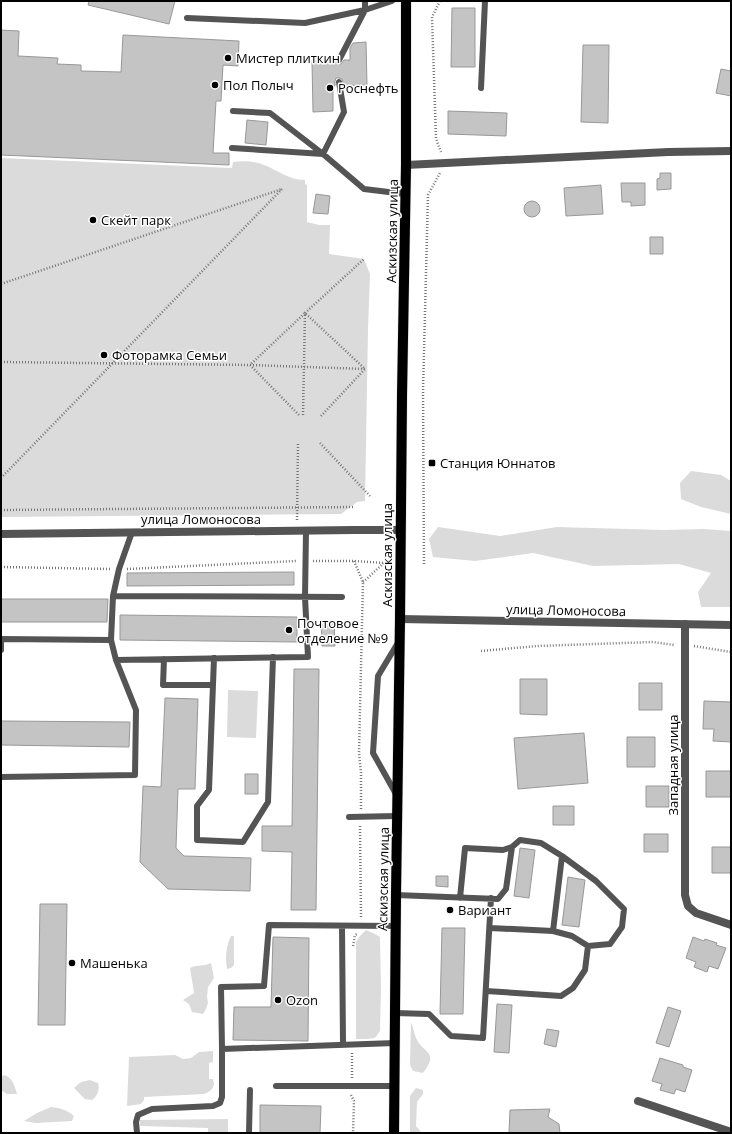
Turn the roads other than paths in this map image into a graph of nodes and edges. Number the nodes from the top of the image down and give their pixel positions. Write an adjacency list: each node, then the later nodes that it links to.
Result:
1 (365, 1): 5 (lane)
2 (392, 1): 5 (lane)
3 (406, 1): 14 (main road, Аскизская улица)
4 (485, 1): 9 (lane)
5 (365, 10): 6 (lane); 7 (lane)
6 (187, 18)
7 (339, 60)
8 (339, 82): 13 (lane)
9 (481, 88)
10 (234, 112): 13 (lane)
11 (232, 148): 13 (lane)
12 (731, 151): 14 (street)
13 (322, 154): 15 (lane)
14 (406, 165): 15 (main road, Аскизская улица)
15 (405, 194): 16 (main road, Аскизская улица)
16 (400, 530): 17 (street, улица Ломоносова); 23 (main road, Аскизская улица)
17 (306, 531): 18 (street, улица Ломоносова); 21 (lane)
18 (132, 532): 19 (street, улица Ломоносова); 20 (lane)
19 (1, 534)
20 (113, 596): 21 (lane); 26 (lane)
21 (304, 597): 22 (lane); 29 (lane)
22 (342, 597)
23 (400, 619): 24 (street, улица Ломоносова); 27 (main road, Аскизская улица)
24 (685, 624): 25 (street, улица Ломоносова); 43 (street, Западная улица)
25 (731, 625)
26 (111, 640): 28 (lane); 32 (lane)
27 (400, 640): 35 (main road, Аскизская улица); 35 (lane)
28 (1, 650)
29 (273, 657): 30 (lane); 33 (lane)
30 (214, 658): 31 (lane); 33 (lane)
31 (164, 659): 32 (lane); 33 (lane)
32 (116, 660): 34 (lane)
33 (213, 685)
34 (1, 777)
35 (397, 796): 36 (main road, Аскизская улица)
36 (397, 816): 37 (lane); 40 (main road, Аскизская улица)
37 (349, 817)
38 (512, 847): 39 (lane); 41 (lane); 42 (lane)
39 (562, 856): 47 (lane); 48 (lane)
40 (396, 896): 41 (lane); 45 (main road, Аскизская улица)
41 (460, 898): 42 (lane)
42 (491, 898): 46 (lane)
43 (731, 925)
44 (342, 926): 45 (lane); 52 (lane); 53 (lane)
45 (396, 926): 50 (main road, Аскизская улица)
46 (490, 928): 47 (lane); 49 (lane)
47 (553, 931): 48 (lane)
48 (588, 946): 49 (lane)
49 (486, 991): 50 (lane)
50 (395, 1013): 51 (main road, Аскизская улица)
51 (395, 1042): 52 (lane); 55 (main road, Аскизская улица)
52 (343, 1044): 53 (lane)
53 (222, 1049): 59 (lane)
54 (276, 1086): 55 (lane)
55 (395, 1086): 61 (main road, Аскизская улица)
56 (250, 1090): 60 (lane)
57 (638, 1102): 58 (street)
58 (731, 1132)
59 (137, 1133)
60 (249, 1133)
61 (394, 1133)

